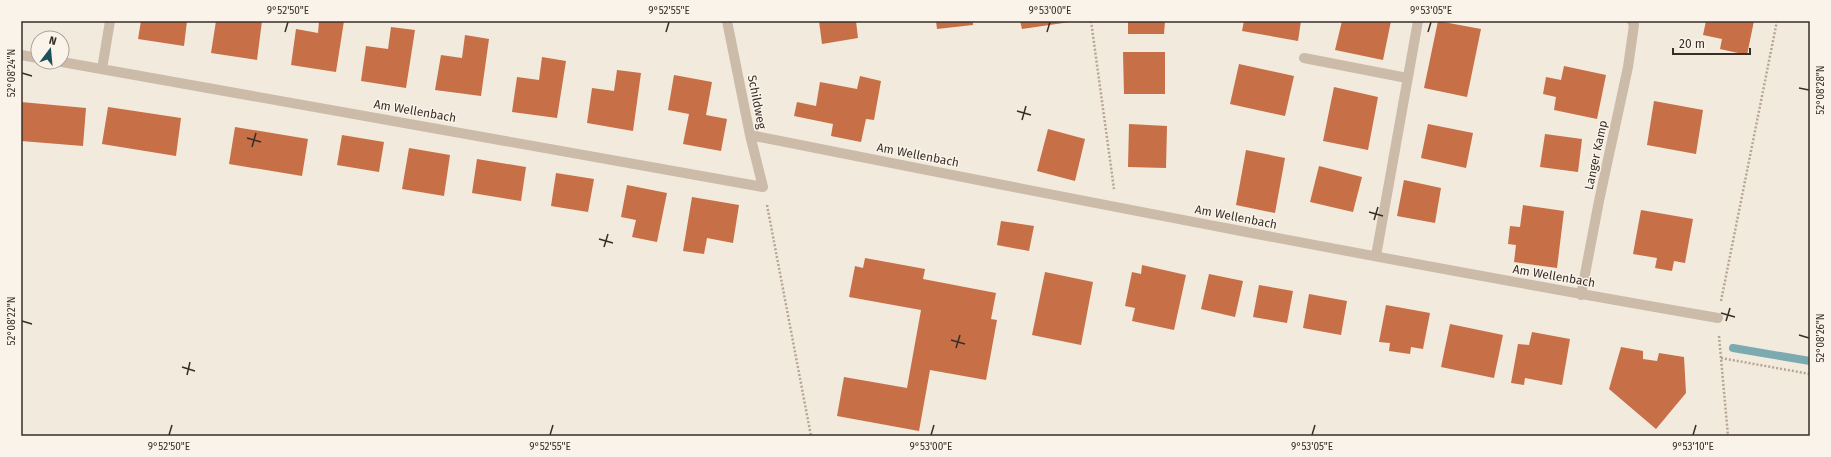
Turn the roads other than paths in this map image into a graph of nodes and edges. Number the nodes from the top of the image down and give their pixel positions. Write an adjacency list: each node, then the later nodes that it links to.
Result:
1 (110, 21): 7 (street)
2 (727, 21): 9 (street, Schildweg)
3 (1418, 21): 8 (street)
4 (1632, 21): 12 (street, Langer Kamp)
5 (1304, 58): 8 (street)
6 (70, 63): 7 (street, Am Wellenbach)
7 (102, 69): 10 (street, Am Wellenbach)
8 (1407, 78): 11 (street)
9 (750, 135): 10 (street, Schildweg); 11 (street, Am Wellenbach)
10 (763, 187)
11 (1376, 256): 12 (street, Am Wellenbach)
12 (1581, 295): 13 (street, Am Wellenbach)
13 (1718, 318)

